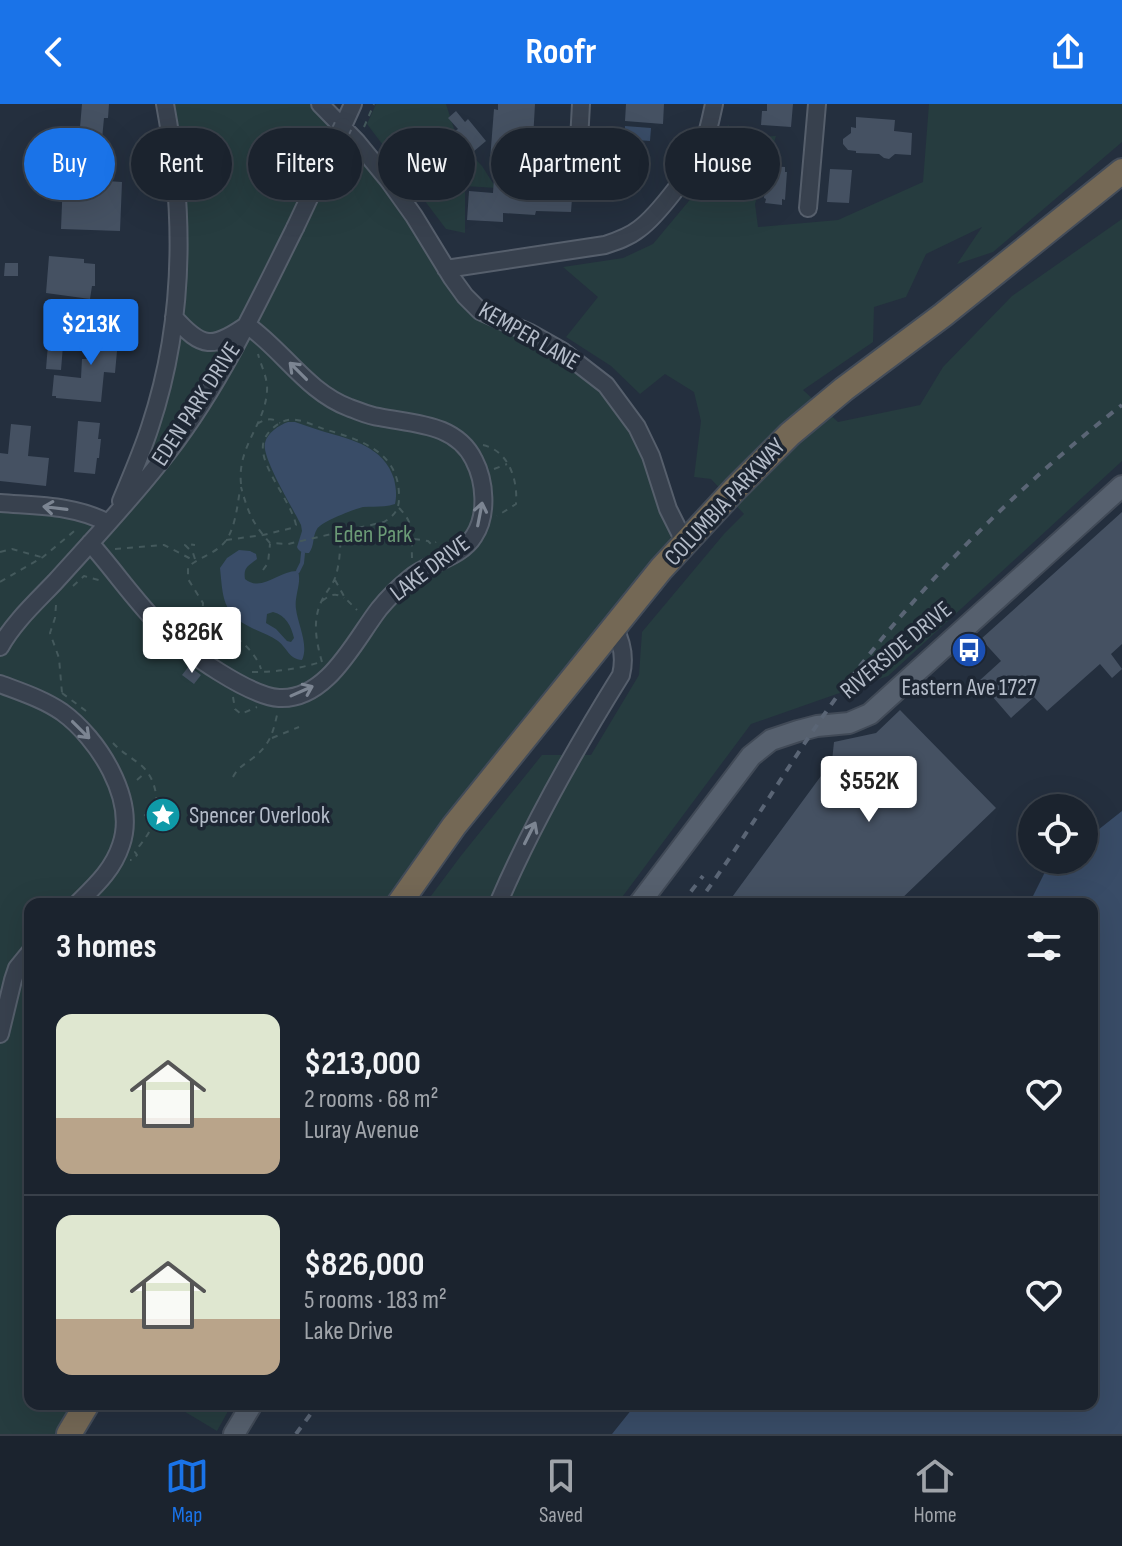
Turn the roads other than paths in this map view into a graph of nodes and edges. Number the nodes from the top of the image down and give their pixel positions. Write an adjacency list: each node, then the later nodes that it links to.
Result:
1 (165, 104): 11 (street)
2 (320, 104): 10 (street, KEMPER LANE)
3 (353, 104): 12 (street, EDEN PARK DRIVE, bridge)
4 (581, 104): 7 (street)
5 (714, 104): 10 (street)
6 (817, 104): 9 (street)
7 (580, 128)
8 (1122, 171): 17 (highway, COLUMBIA PARKWAY)
9 (808, 208)
10 (446, 269): 17 (street, KEMPER LANE)
11 (174, 317): 12 (street); 15 (street)
12 (247, 325): 15 (street, EDEN PARK DRIVE); 16 (street, LAKE DRIVE, one-way to 12)
13 (1122, 486): 24 (main road, RIVERSIDE DRIVE)
14 (0, 503): 15 (street, one-way to 14)
15 (112, 518): 16 (street, EDEN PARK DRIVE)
16 (90, 543): 19 (street, EDEN PARK DRIVE)
17 (685, 543): 18 (highway, COLUMBIA PARKWAY)
18 (614, 627): 22 (highway, COLUMBIA PARKWAY); 23 (street, one-way to 18)
19 (0, 647)
20 (8, 687): 21 (street, one-way to 21)
21 (83, 898)
22 (403, 898)
23 (501, 898)
24 (644, 898)
25 (24, 959): 26 (street)
26 (0, 1034)
27 (83, 1410): 29 (highway)
28 (248, 1410): 30 (main road)
29 (69, 1434)
30 (234, 1434)

